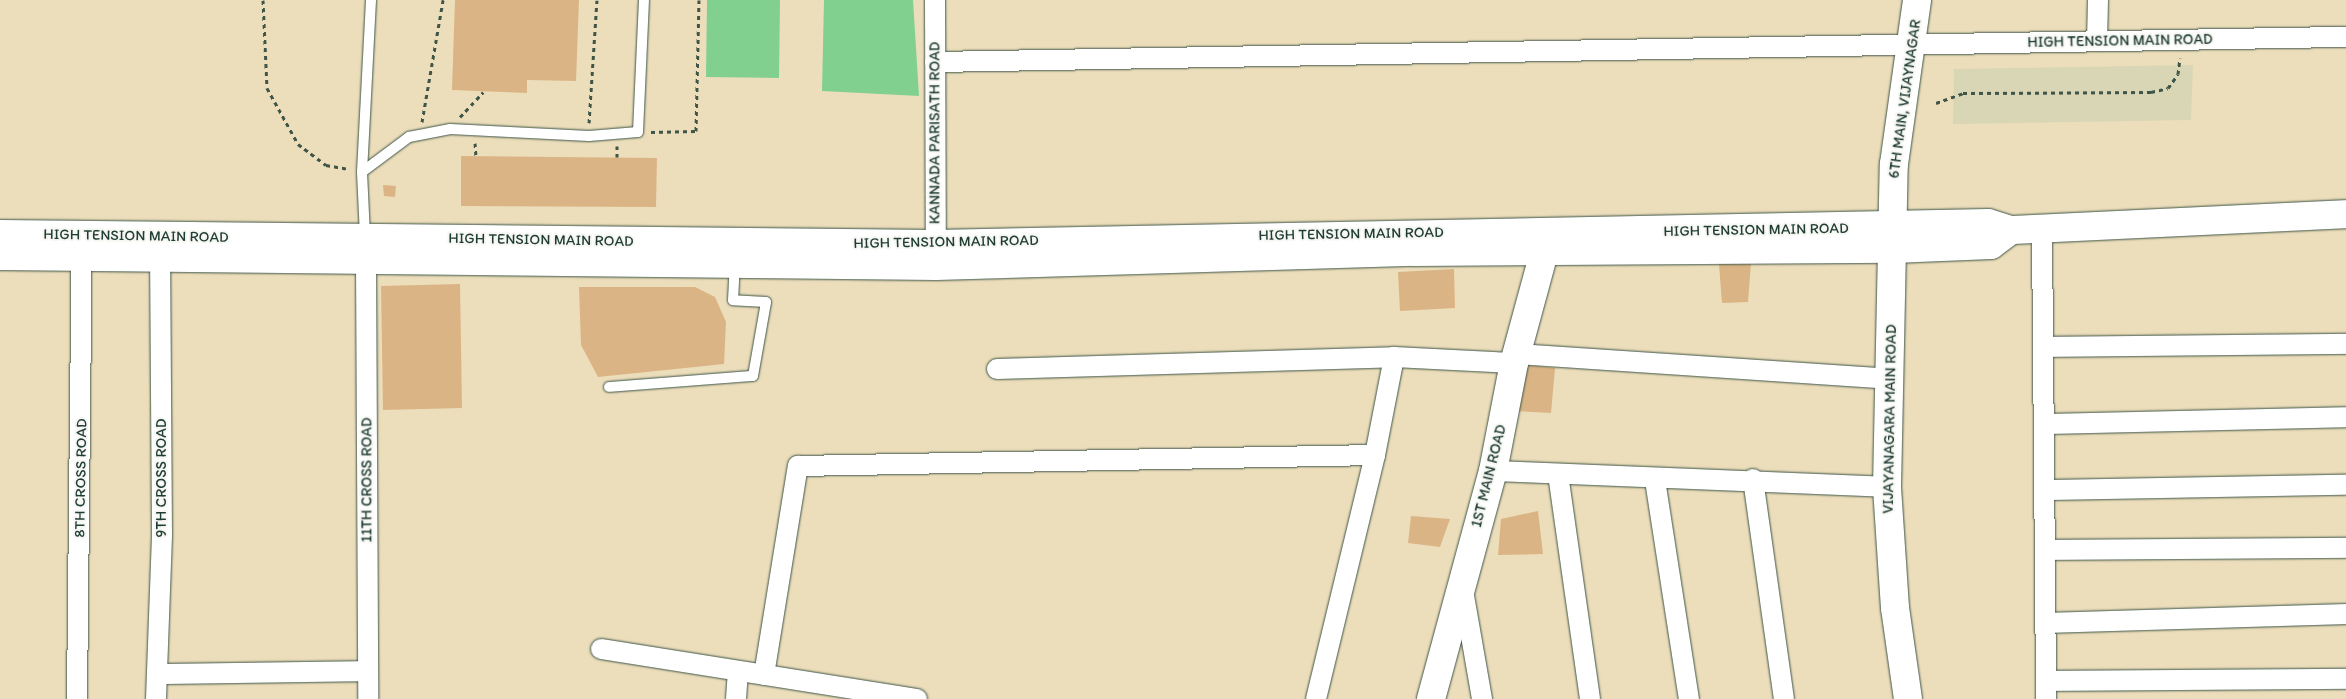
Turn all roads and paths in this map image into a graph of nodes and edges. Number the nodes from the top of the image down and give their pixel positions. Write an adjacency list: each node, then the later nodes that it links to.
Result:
1 (263, 0): 21 (path)
2 (371, 0): 21 (lane)
3 (443, 0): 19 (path)
4 (597, 0): 20 (path)
5 (644, 0): 18 (lane)
6 (699, 0): 18 (path)
7 (934, 0): 14 (street, KANNADA PARISATH ROAD)
8 (1917, 0): 13 (main road, 6TH MAIN, VIJAYNAGAR)
9 (2098, 0): 12 (street)
10 (2346, 38): 11 (street, HIGH TENSION MAIN ROAD)
11 (2182, 40): 12 (street, HIGH TENSION MAIN ROAD); 16 (path)
12 (2097, 41): 13 (street, HIGH TENSION MAIN ROAD)
13 (1913, 46): 14 (street, HIGH TENSION MAIN ROAD); 25 (main road, 6TH MAIN, VIJAYNAGAR)
14 (935, 62): 28 (street, KANNADA PARISATH ROAD)
15 (483, 92): 17 (path)
16 (1936, 103)
17 (450, 129): 19 (lane); 20 (lane)
18 (638, 132): 20 (lane)
19 (420, 135): 21 (lane)
20 (589, 136)
21 (362, 172): 27 (lane)
22 (2346, 214): 23 (main road)
23 (2042, 230): 25 (main road); 34 (street)
24 (0, 234): 27 (main road, HIGH TENSION MAIN ROAD)
25 (1892, 239): 26 (main road); 38 (main road, VIJAYANAGARA MAIN ROAD)
26 (1547, 244): 28 (main road); 36 (main road, 1ST MAIN ROAD)
27 (365, 250): 28 (main road, HIGH TENSION MAIN ROAD); 31 (main road); 32 (main road); 57 (street, 11TH CROSS ROAD)
28 (936, 255): 32 (main road)
29 (0, 256): 30 (main road)
30 (82, 256): 31 (main road); 62 (street, 8TH CROSS ROAD)
31 (160, 257): 58 (street, 9TH CROSS ROAD)
32 (735, 266): 39 (lane)
33 (2346, 344): 34 (street)
34 (2046, 347): 41 (street)
35 (1394, 357): 36 (street); 37 (street); 42 (street)
36 (1515, 359): 38 (street); 43 (main road, 1ST MAIN ROAD)
37 (997, 369)
38 (1890, 379): 48 (main road, VIJAYANAGARA MAIN ROAD)
39 (609, 387)
40 (2346, 417): 41 (street)
41 (2046, 424): 49 (street)
42 (1375, 455): 59 (street); 67 (street)
43 (1493, 471): 44 (street); 52 (main road, 1ST MAIN ROAD)
44 (1558, 474): 46 (street); 70 (street)
45 (1753, 479): 46 (street); 48 (street); 72 (street)
46 (1655, 480): 71 (street)
47 (2346, 485): 49 (street)
48 (1887, 487): 73 (main road, VIJAYANAGARA MAIN ROAD)
49 (2046, 490): 51 (street)
50 (2346, 548): 51 (street)
51 (2046, 550): 54 (street)
52 (1461, 581): 68 (main road, 1ST MAIN ROAD); 69 (street)
53 (2346, 614): 54 (street)
54 (2046, 622): 61 (street)
55 (601, 649): 56 (street)
56 (738, 670): 59 (street); 65 (street)
57 (366, 671): 58 (street); 64 (street, 11TH CROSS ROAD)
58 (157, 674): 63 (street, 9TH CROSS ROAD)
59 (764, 675): 66 (street)
60 (2346, 679): 61 (street)
61 (2046, 690)
62 (78, 699)
63 (156, 699)
64 (368, 699)
65 (736, 699)
66 (918, 699)
67 (1316, 699)
68 (1432, 699)
69 (1482, 699)
70 (1590, 699)
71 (1689, 699)
72 (1784, 699)
73 (1908, 699)

